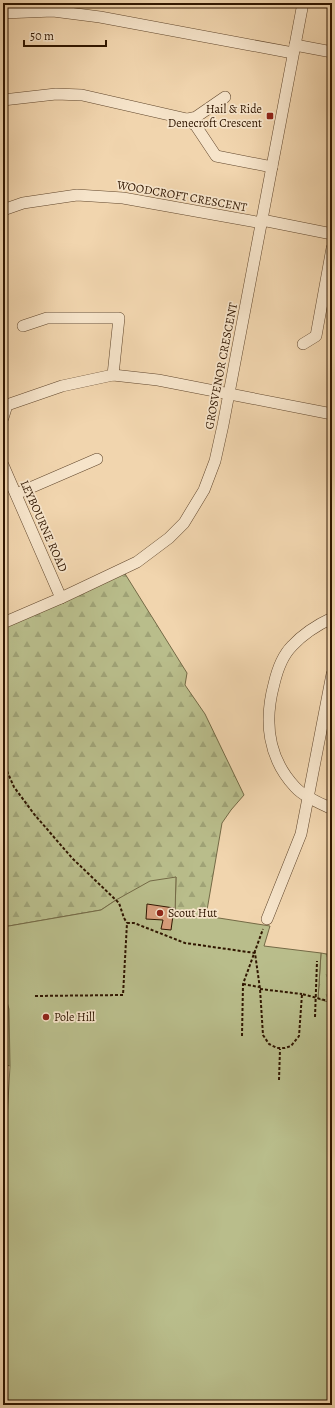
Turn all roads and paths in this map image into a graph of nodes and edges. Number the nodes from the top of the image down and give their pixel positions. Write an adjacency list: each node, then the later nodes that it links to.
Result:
1 (303, 3): 4 (street, GROSVENOR CRESCENT)
2 (80, 9): 3 (street); 4 (street)
3 (3, 13)
4 (294, 49): 5 (street); 9 (street, GROSVENOR CRESCENT)
5 (332, 52)
6 (225, 97): 8 (street)
7 (3, 100): 8 (street)
8 (187, 119): 9 (street)
9 (272, 167): 11 (street, GROSVENOR CRESCENT)
10 (3, 210): 11 (street, WOODCROFT CRESCENT)
11 (262, 222): 12 (street, WOODCROFT CRESCENT); 18 (street, GROSVENOR CRESCENT)
12 (332, 234)
13 (332, 248): 14 (street)
14 (330, 270): 16 (street)
15 (23, 326): 17 (street)
16 (303, 344)
17 (113, 375): 18 (street); 20 (street)
18 (230, 393): 19 (street); 24 (street, GROSVENOR CRESCENT)
19 (332, 414)
20 (3, 418)
21 (97, 459): 23 (street)
22 (3, 465): 23 (street, LEYBOURNE ROAD)
23 (16, 494): 24 (street, LEYBOURNE ROAD)
24 (61, 598): 26 (street, GROSVENOR CRESCENT)
25 (332, 618): 29 (street)
26 (3, 623)
27 (332, 674): 29 (street)
28 (3, 762): 32 (path)
29 (309, 797): 30 (street); 31 (street)
30 (332, 809)
31 (267, 919): 33 (path)
32 (127, 923): 33 (path); 38 (path)
33 (255, 953): 35 (path); 36 (path)
34 (317, 961): 39 (path)
35 (243, 984): 36 (path); 42 (path)
36 (260, 988): 37 (path); 43 (path)
37 (302, 994): 39 (path); 43 (path)
38 (35, 996)
39 (315, 997): 40 (path); 41 (path)
40 (332, 1002)
41 (316, 1017)
42 (242, 1036)
43 (280, 1049): 44 (path)
44 (279, 1080)

